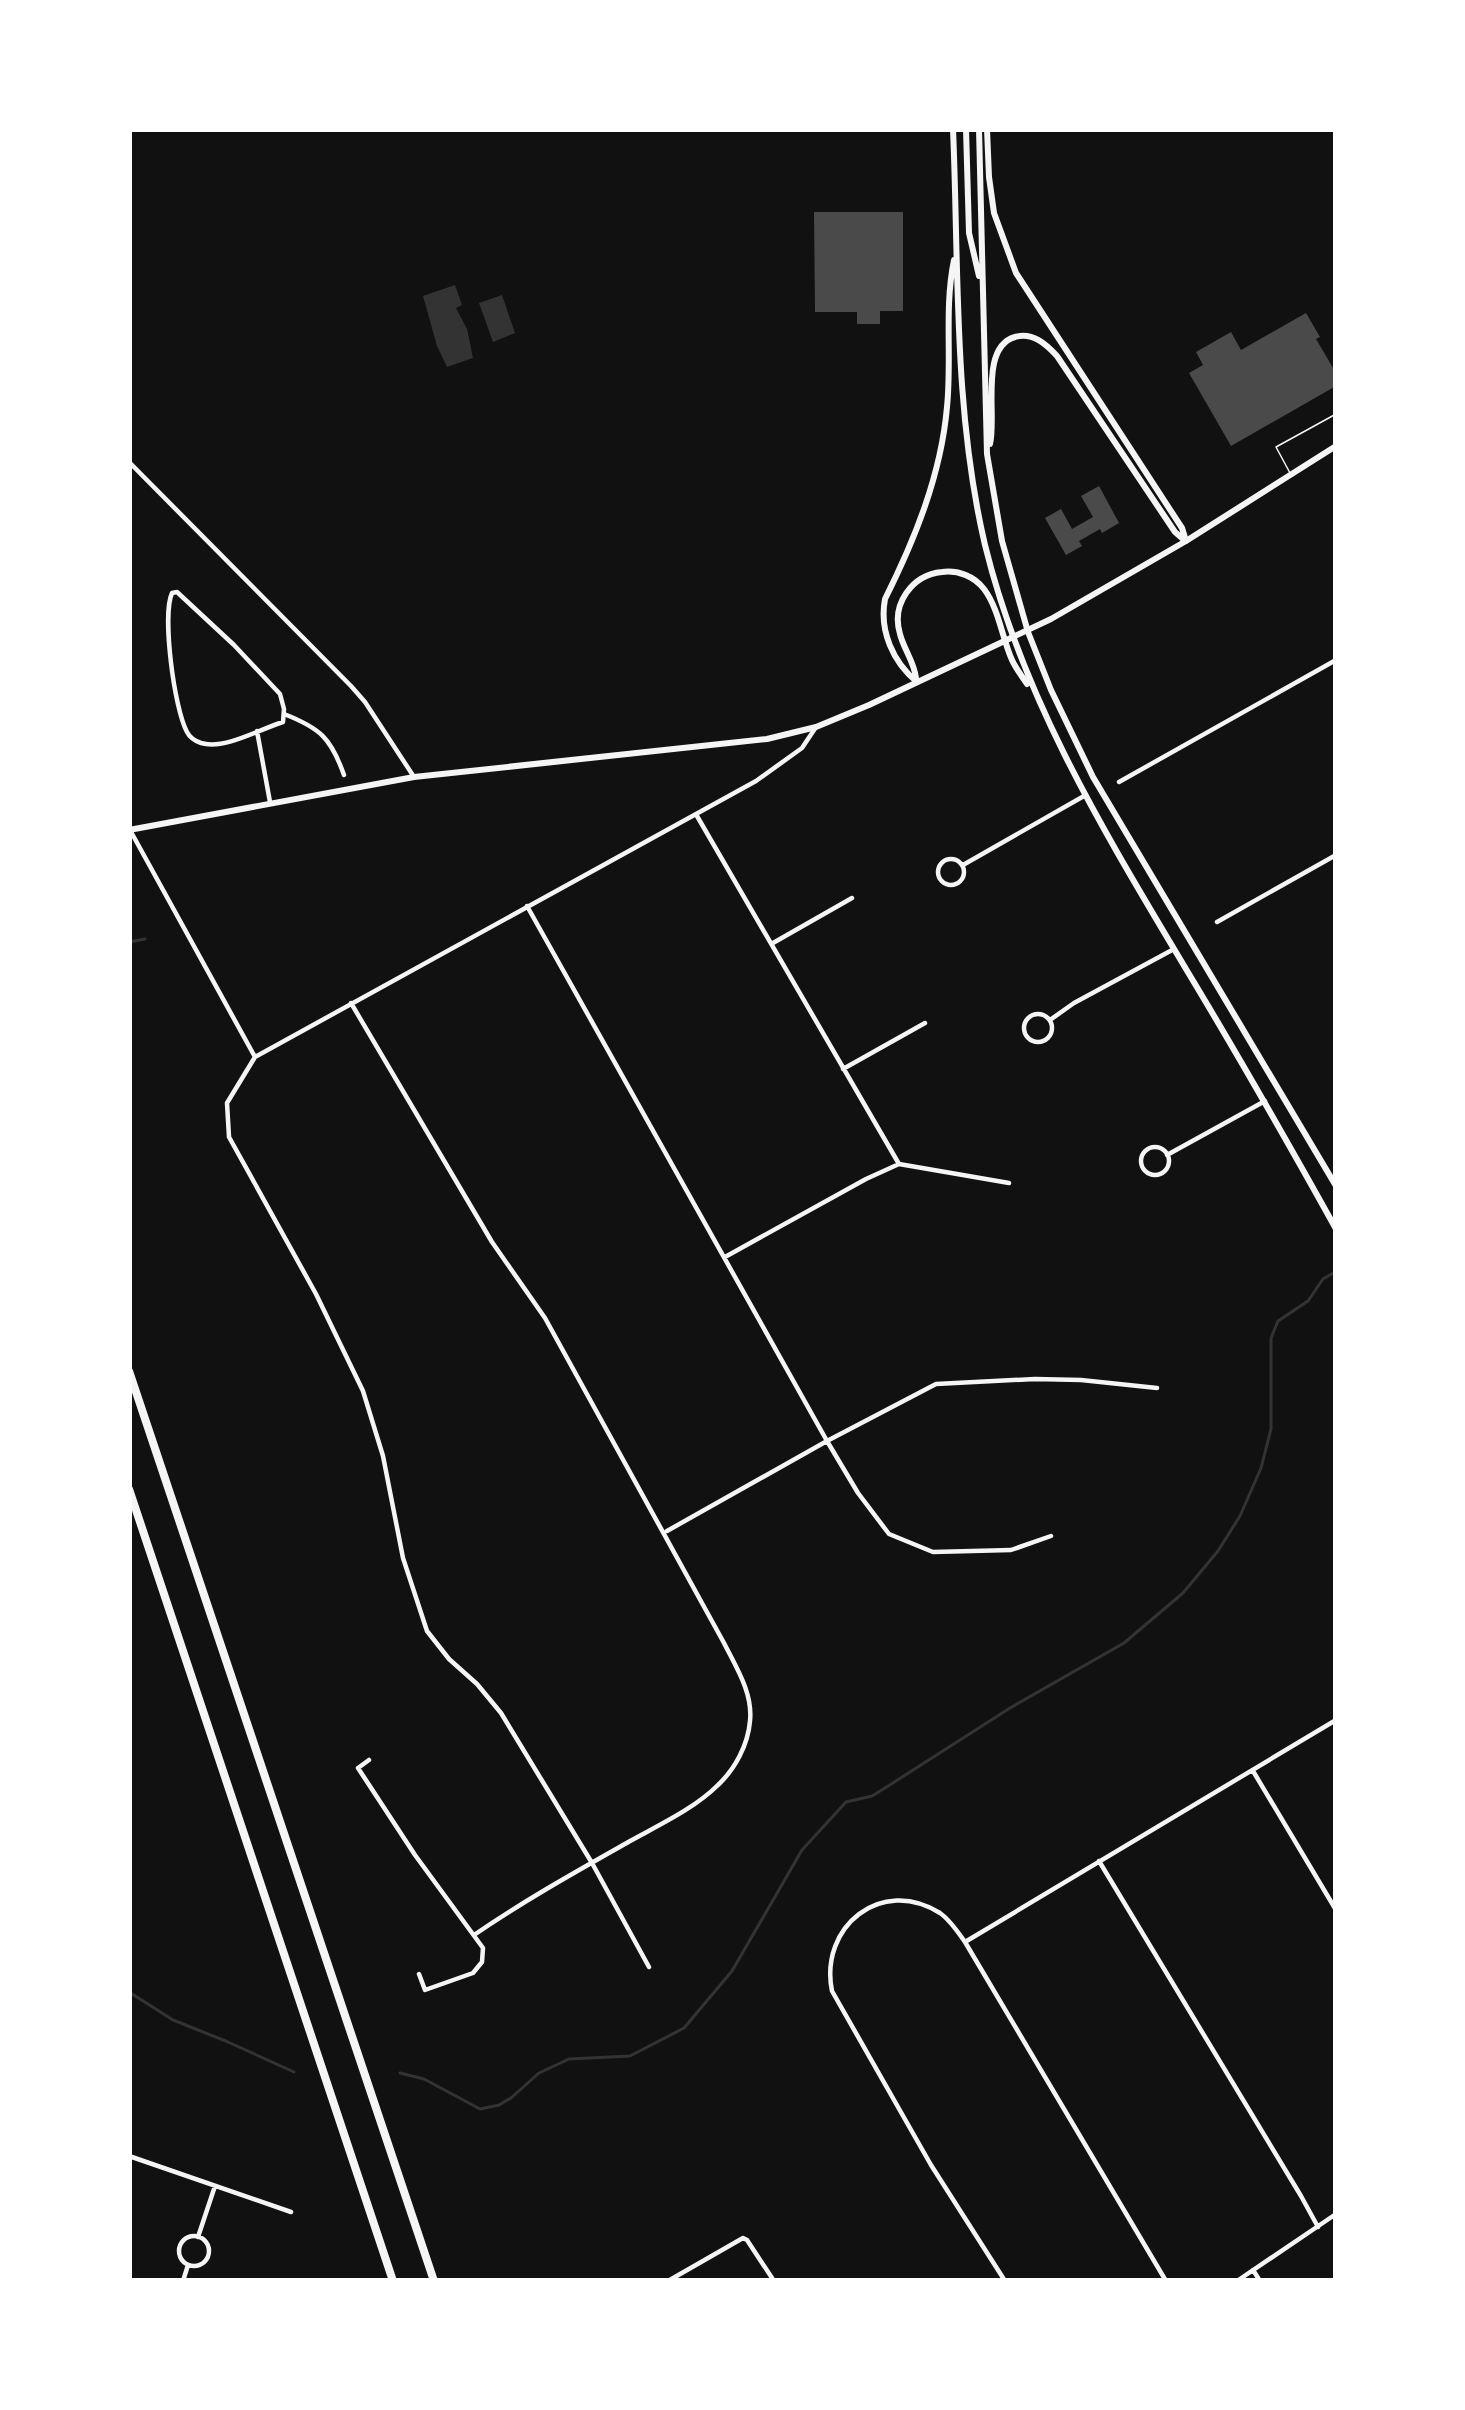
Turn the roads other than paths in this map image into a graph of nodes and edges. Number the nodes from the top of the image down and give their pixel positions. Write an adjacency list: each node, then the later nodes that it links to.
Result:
1 (952, 129): 4 (main road)
2 (966, 129): 5 (main road)
3 (983, 129): 5 (main road); 11 (main road)
4 (956, 250): 13 (main road); 14 (main road)
5 (982, 285): 8 (main road)
6 (1336, 414): 10 (lane)
7 (1336, 446): 10 (main road)
8 (987, 454): 11 (main road); 41 (main road)
9 (129, 462): 19 (street)
10 (1292, 475): 11 (main road)
11 (1186, 541): 13 (main road)
12 (1336, 660): 20 (street)
13 (917, 682): 14 (main road); 16 (main road)
14 (1035, 697): 21 (main road)
15 (284, 714): 17 (street); 17 (street); 18 (street)
16 (816, 727): 19 (main road); 23 (street)
17 (256, 730): 22 (street)
18 (344, 775)
19 (414, 777): 22 (main road)
20 (1119, 782)
21 (1084, 796): 26 (street); 31 (main road)
22 (270, 802): 24 (main road)
23 (696, 814): 28 (street); 30 (street)
24 (129, 830): 35 (street)
25 (1336, 855): 29 (street)
26 (963, 865): 26 (street)
27 (852, 898): 30 (street)
28 (527, 906): 32 (street); 43 (street)
29 (1217, 922)
30 (772, 944): 36 (street)
31 (1174, 949): 33 (street); 37 (main road)
32 (351, 1003): 35 (street); 48 (street)
33 (1050, 1020): 33 (street)
34 (925, 1023): 36 (street)
35 (255, 1057): 54 (street)
36 (843, 1069): 39 (street)
37 (1265, 1101): 38 (street); 42 (main road)
38 (1167, 1155): 38 (street)
39 (899, 1164): 40 (street); 43 (street)
40 (1009, 1183)
41 (1336, 1186)
42 (1336, 1228)
43 (724, 1257): 46 (street)
44 (129, 1371): 70 (highway)
45 (1157, 1388): 46 (street)
46 (827, 1441): 48 (street); 49 (street)
47 (129, 1489): 69 (highway)
48 (665, 1532): 54 (street)
49 (1052, 1536)
50 (1336, 1720): 52 (street)
51 (369, 1760): 56 (street)
52 (1252, 1770): 53 (street); 55 (street)
53 (1100, 1861): 57 (street); 64 (street)
54 (592, 1863): 56 (street); 58 (street)
55 (1336, 1910)
56 (474, 1935): 59 (street)
57 (965, 1942): 73 (street); 74 (street)
58 (649, 1967)
59 (419, 1974)
60 (129, 2156): 61 (street)
61 (215, 2186): 62 (street); 65 (street)
62 (291, 2212)
63 (1336, 2214): 64 (street)
64 (1318, 2227): 67 (street)
65 (198, 2237): 66 (street); 66 (street)
66 (188, 2265): 68 (street)
67 (1253, 2270): 75 (street); 76 (street)
68 (183, 2281)
69 (393, 2281)
70 (434, 2281)
71 (668, 2281): 72 (street)
72 (774, 2281)
73 (1005, 2281)
74 (1166, 2281)
75 (1237, 2281)
76 (1260, 2281)

